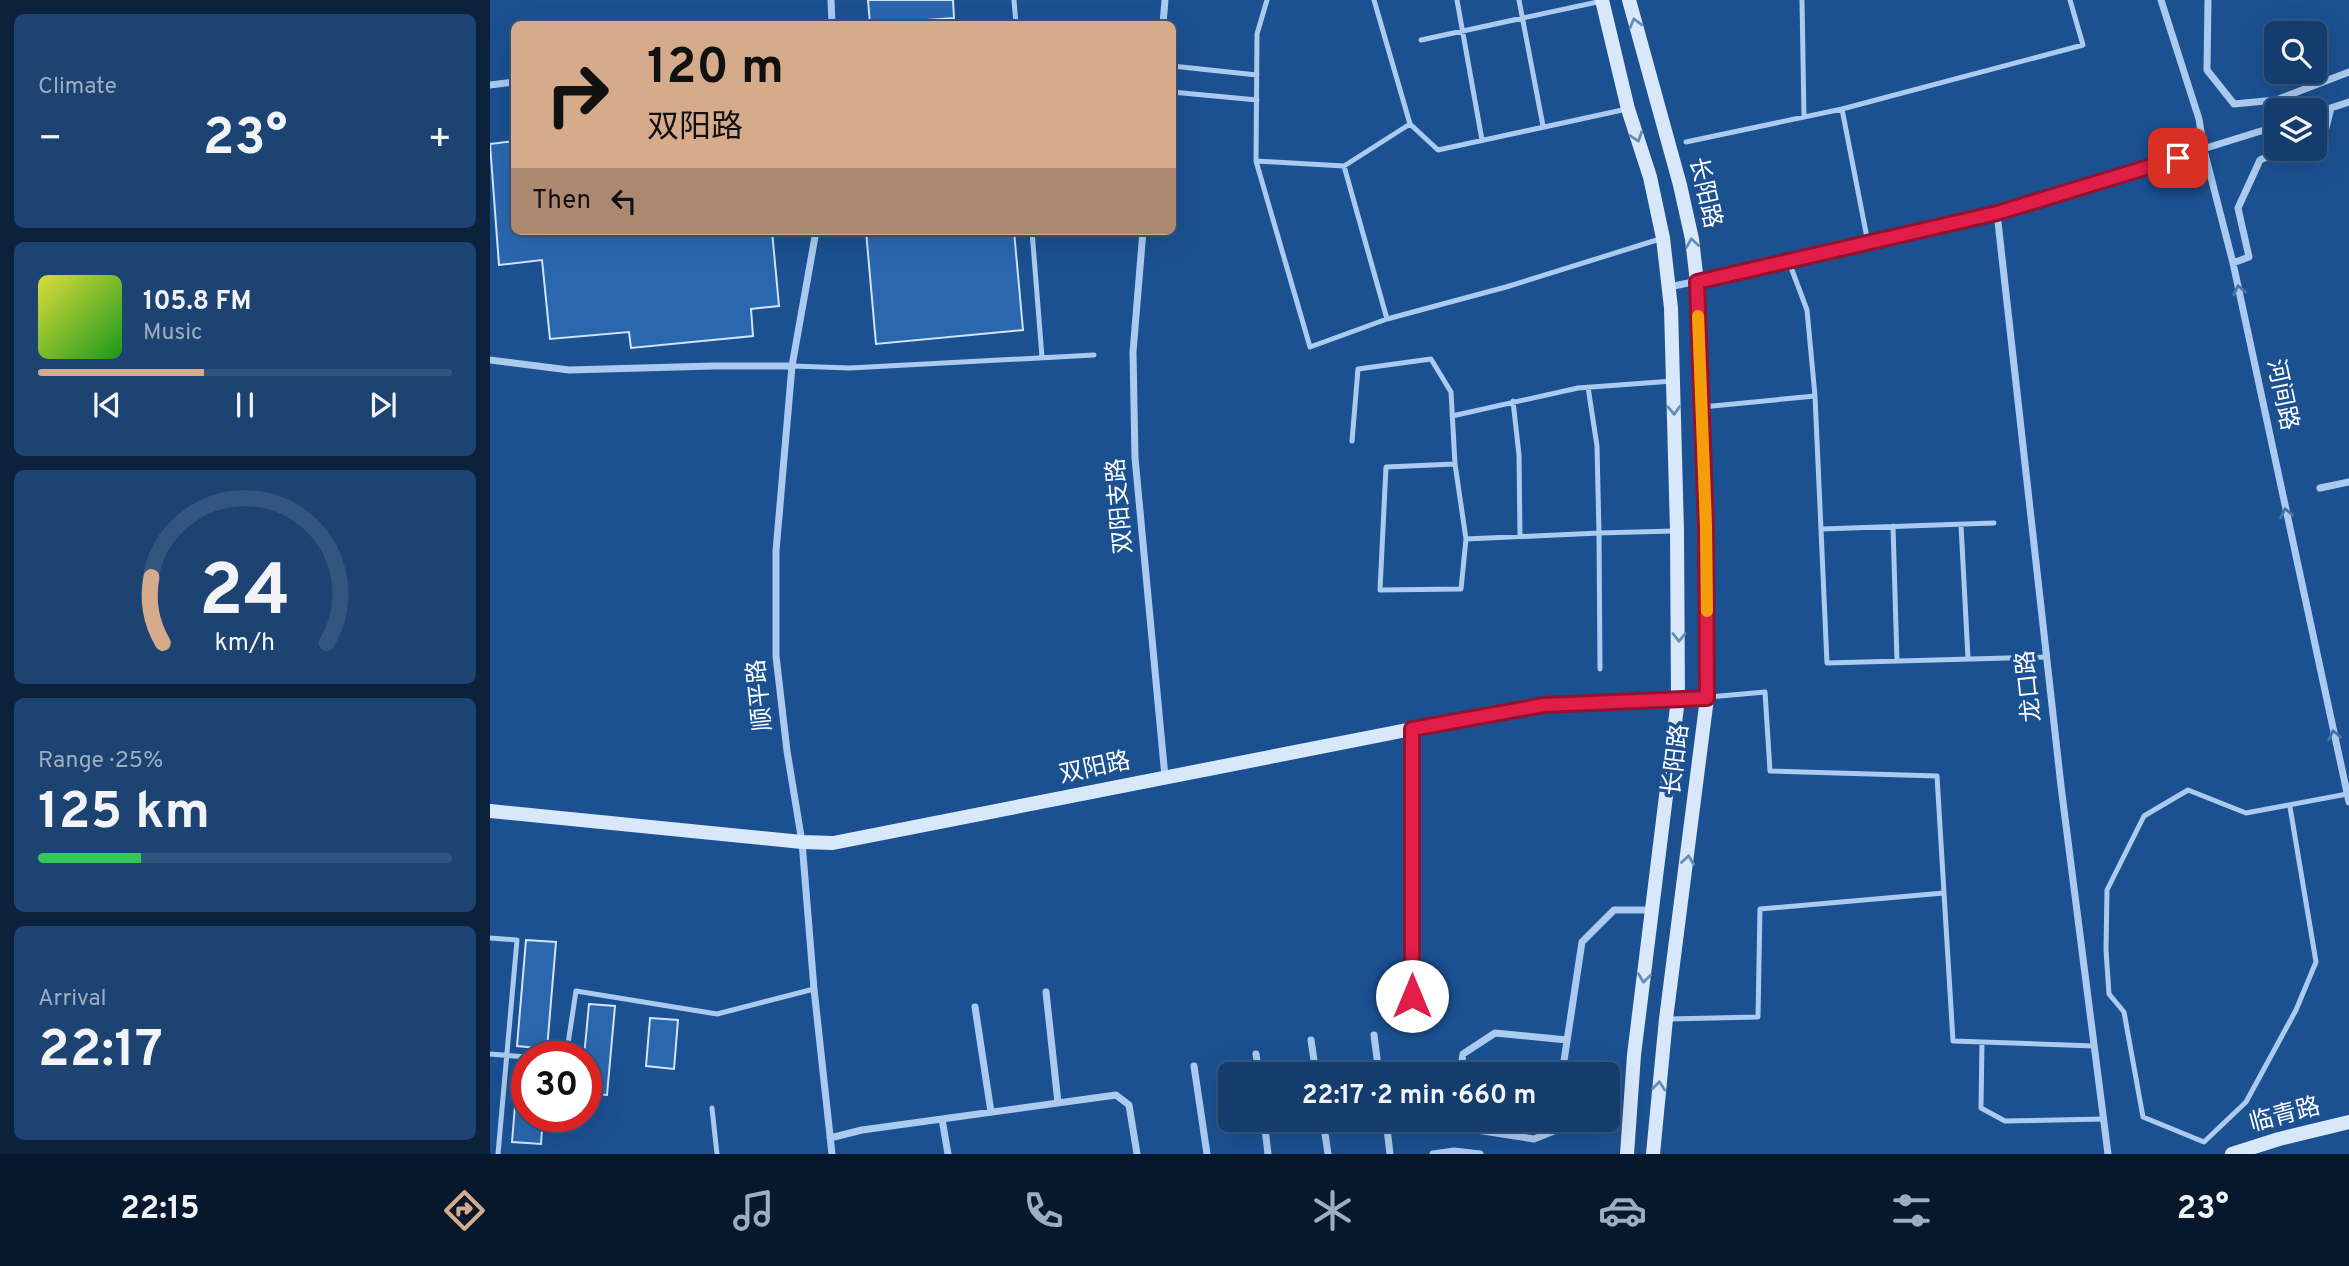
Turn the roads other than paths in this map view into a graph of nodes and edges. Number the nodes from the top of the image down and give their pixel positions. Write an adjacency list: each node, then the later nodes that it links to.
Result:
1 (831, 0): 15 (street)
2 (1014, 0): 16 (lane)
3 (1165, 0): 17 (street)
4 (1267, 0): 22 (lane)
5 (1374, 0): 33 (lane)
6 (1457, 0): 18 (lane)
7 (1519, 0): 14 (lane)
8 (1602, 0): 14 (lane); 29 (main road, 长阳路)
9 (1629, 0): 51 (main road, 长阳路, one-way to 9)
10 (1802, 0): 32 (lane)
11 (2070, 0): 30 (lane)
12 (2161, 0): 39 (street, 河间路)
13 (2208, 0): 21 (street)
14 (1523, 18): 18 (lane); 35 (lane)
15 (832, 21)
16 (1016, 21)
17 (1163, 21)
18 (1462, 31): 19 (lane); 37 (lane)
19 (1421, 40)
20 (1176, 66): 22 (lane)
21 (2349, 72)
22 (1257, 75): 26 (lane)
23 (511, 82): 24 (street)
24 (490, 85)
25 (1176, 92): 26 (lane)
26 (1257, 100): 41 (lane)
27 (2349, 102): 28 (street)
28 (2331, 108): 31 (street); 34 (street)
29 (1628, 109): 35 (lane); 47 (main road, 长阳路, one-way to 47)
30 (1842, 109): 32 (lane); 48 (lane)
31 (2327, 109)
32 (1804, 117): 38 (lane)
33 (1410, 124): 37 (lane); 42 (lane)
34 (2327, 124)
35 (1543, 126): 37 (lane)
36 (2264, 130): 39 (street)
37 (1482, 140)
38 (1685, 142)
39 (2204, 150): 43 (street); 50 (street, 河间路)
40 (2264, 158): 50 (street)
41 (1256, 161): 42 (lane); 53 (lane)
42 (1344, 166): 53 (lane)
43 (1997, 213): 48 (street); 77 (street, 龙口路)
44 (815, 235): 57 (street, 顺平路)
45 (1032, 235): 55 (lane)
46 (1143, 235): 83 (street, 双阳支路)
47 (1663, 238): 52 (main road, 长阳路); 53 (lane)
48 (1868, 243): 49 (street)
49 (1790, 262): 51 (street); 60 (lane)
50 (2233, 263): 84 (street, 河间路, one-way to 50)
51 (1697, 282): 52 (street); 62 (main road, 长阳路)
52 (1669, 287): 58 (main road, 长阳路)
53 (1387, 318)
54 (1094, 355): 55 (lane)
55 (1042, 357): 57 (lane)
56 (490, 360): 57 (street)
57 (792, 366): 87 (street, 顺平路)
58 (1673, 381): 59 (lane); 72 (main road, 长阳路, one-way to 72)
59 (1588, 387): 61 (lane); 73 (lane)
60 (1815, 396): 62 (lane); 71 (lane)
61 (1513, 401): 63 (lane); 74 (lane)
62 (1702, 407): 80 (main road, 长阳路)
63 (1452, 416): 64 (lane); 65 (lane)
64 (1352, 441)
65 (1455, 464): 75 (lane); 75 (lane)
66 (2349, 482): 67 (street)
67 (2320, 488)
68 (1994, 523): 69 (lane)
69 (1961, 525): 70 (lane); 76 (lane)
70 (1893, 526): 71 (lane); 78 (lane)
71 (1822, 529): 78 (lane)
72 (1678, 531): 73 (lane); 81 (main road, 长阳路, one-way to 81)
73 (1599, 533): 74 (lane); 79 (lane)
74 (1520, 536): 75 (lane)
75 (1466, 539)
76 (1968, 657): 77 (lane); 78 (lane)
77 (2046, 657): 101 (street, 龙口路)
78 (1898, 661)
79 (1600, 669)
80 (1707, 698): 81 (main road, 双阳路); 88 (lane); 95 (main road, 长阳路, one-way to 80)
81 (1678, 699): 82 (main road, 双阳路); 89 (main road, 长阳路)
82 (1412, 729): 83 (main road, 双阳路); 93 (street)
83 (1165, 777): 87 (main road, 双阳路)
84 (2348, 798): 85 (lane)
85 (2290, 807): 85 (lane)
86 (490, 811): 87 (main road, 双阳路)
87 (802, 842): 91 (street, 顺平路)
88 (1944, 893): 95 (lane); 100 (lane)
89 (1652, 910): 98 (street); 135 (main road, 长阳路, one-way to 135)
90 (490, 938): 104 (lane)
91 (814, 989): 99 (lane); 123 (street, 顺平路)
92 (1046, 992): 112 (street)
93 (1412, 996)
94 (975, 1007): 114 (street)
95 (1666, 1018): 136 (main road, 长阳路, one-way to 95)
96 (1374, 1035): 108 (street)
97 (1311, 1040): 107 (street)
98 (1567, 1040): 109 (street); 110 (street)
99 (568, 1041)
100 (1982, 1042): 101 (lane); 116 (lane)
101 (2094, 1046): 116 (street, 龙口路)
102 (490, 1054): 104 (lane)
103 (1256, 1054): 106 (street)
104 (506, 1056): 105 (lane); 124 (lane)
105 (511, 1056)
106 (1257, 1062)
107 (1314, 1062)
108 (1377, 1062)
109 (1462, 1062)
110 (1564, 1062)
111 (1194, 1066): 129 (street)
112 (1058, 1103): 114 (street); 128 (street)
113 (712, 1108): 125 (lane)
114 (991, 1112): 115 (street)
115 (942, 1119): 123 (street); 127 (street)
116 (2104, 1119): 137 (street, 龙口路)
117 (2349, 1122): 138 (main road, 临青路)
118 (1265, 1132): 130 (street)
119 (1325, 1132): 131 (street)
120 (1387, 1132): 132 (street)
121 (1489, 1132): 122 (street)
122 (1554, 1132)
123 (830, 1138): 126 (street, 顺平路)
124 (498, 1154)
125 (717, 1154)
126 (832, 1154)
127 (948, 1154)
128 (1137, 1154)
129 (1207, 1154)
130 (1268, 1154)
131 (1328, 1154)
132 (1390, 1154)
133 (1433, 1154): 134 (street)
134 (1480, 1154)
135 (1627, 1154)
136 (1653, 1154)
137 (2108, 1154)
138 (2232, 1154)

